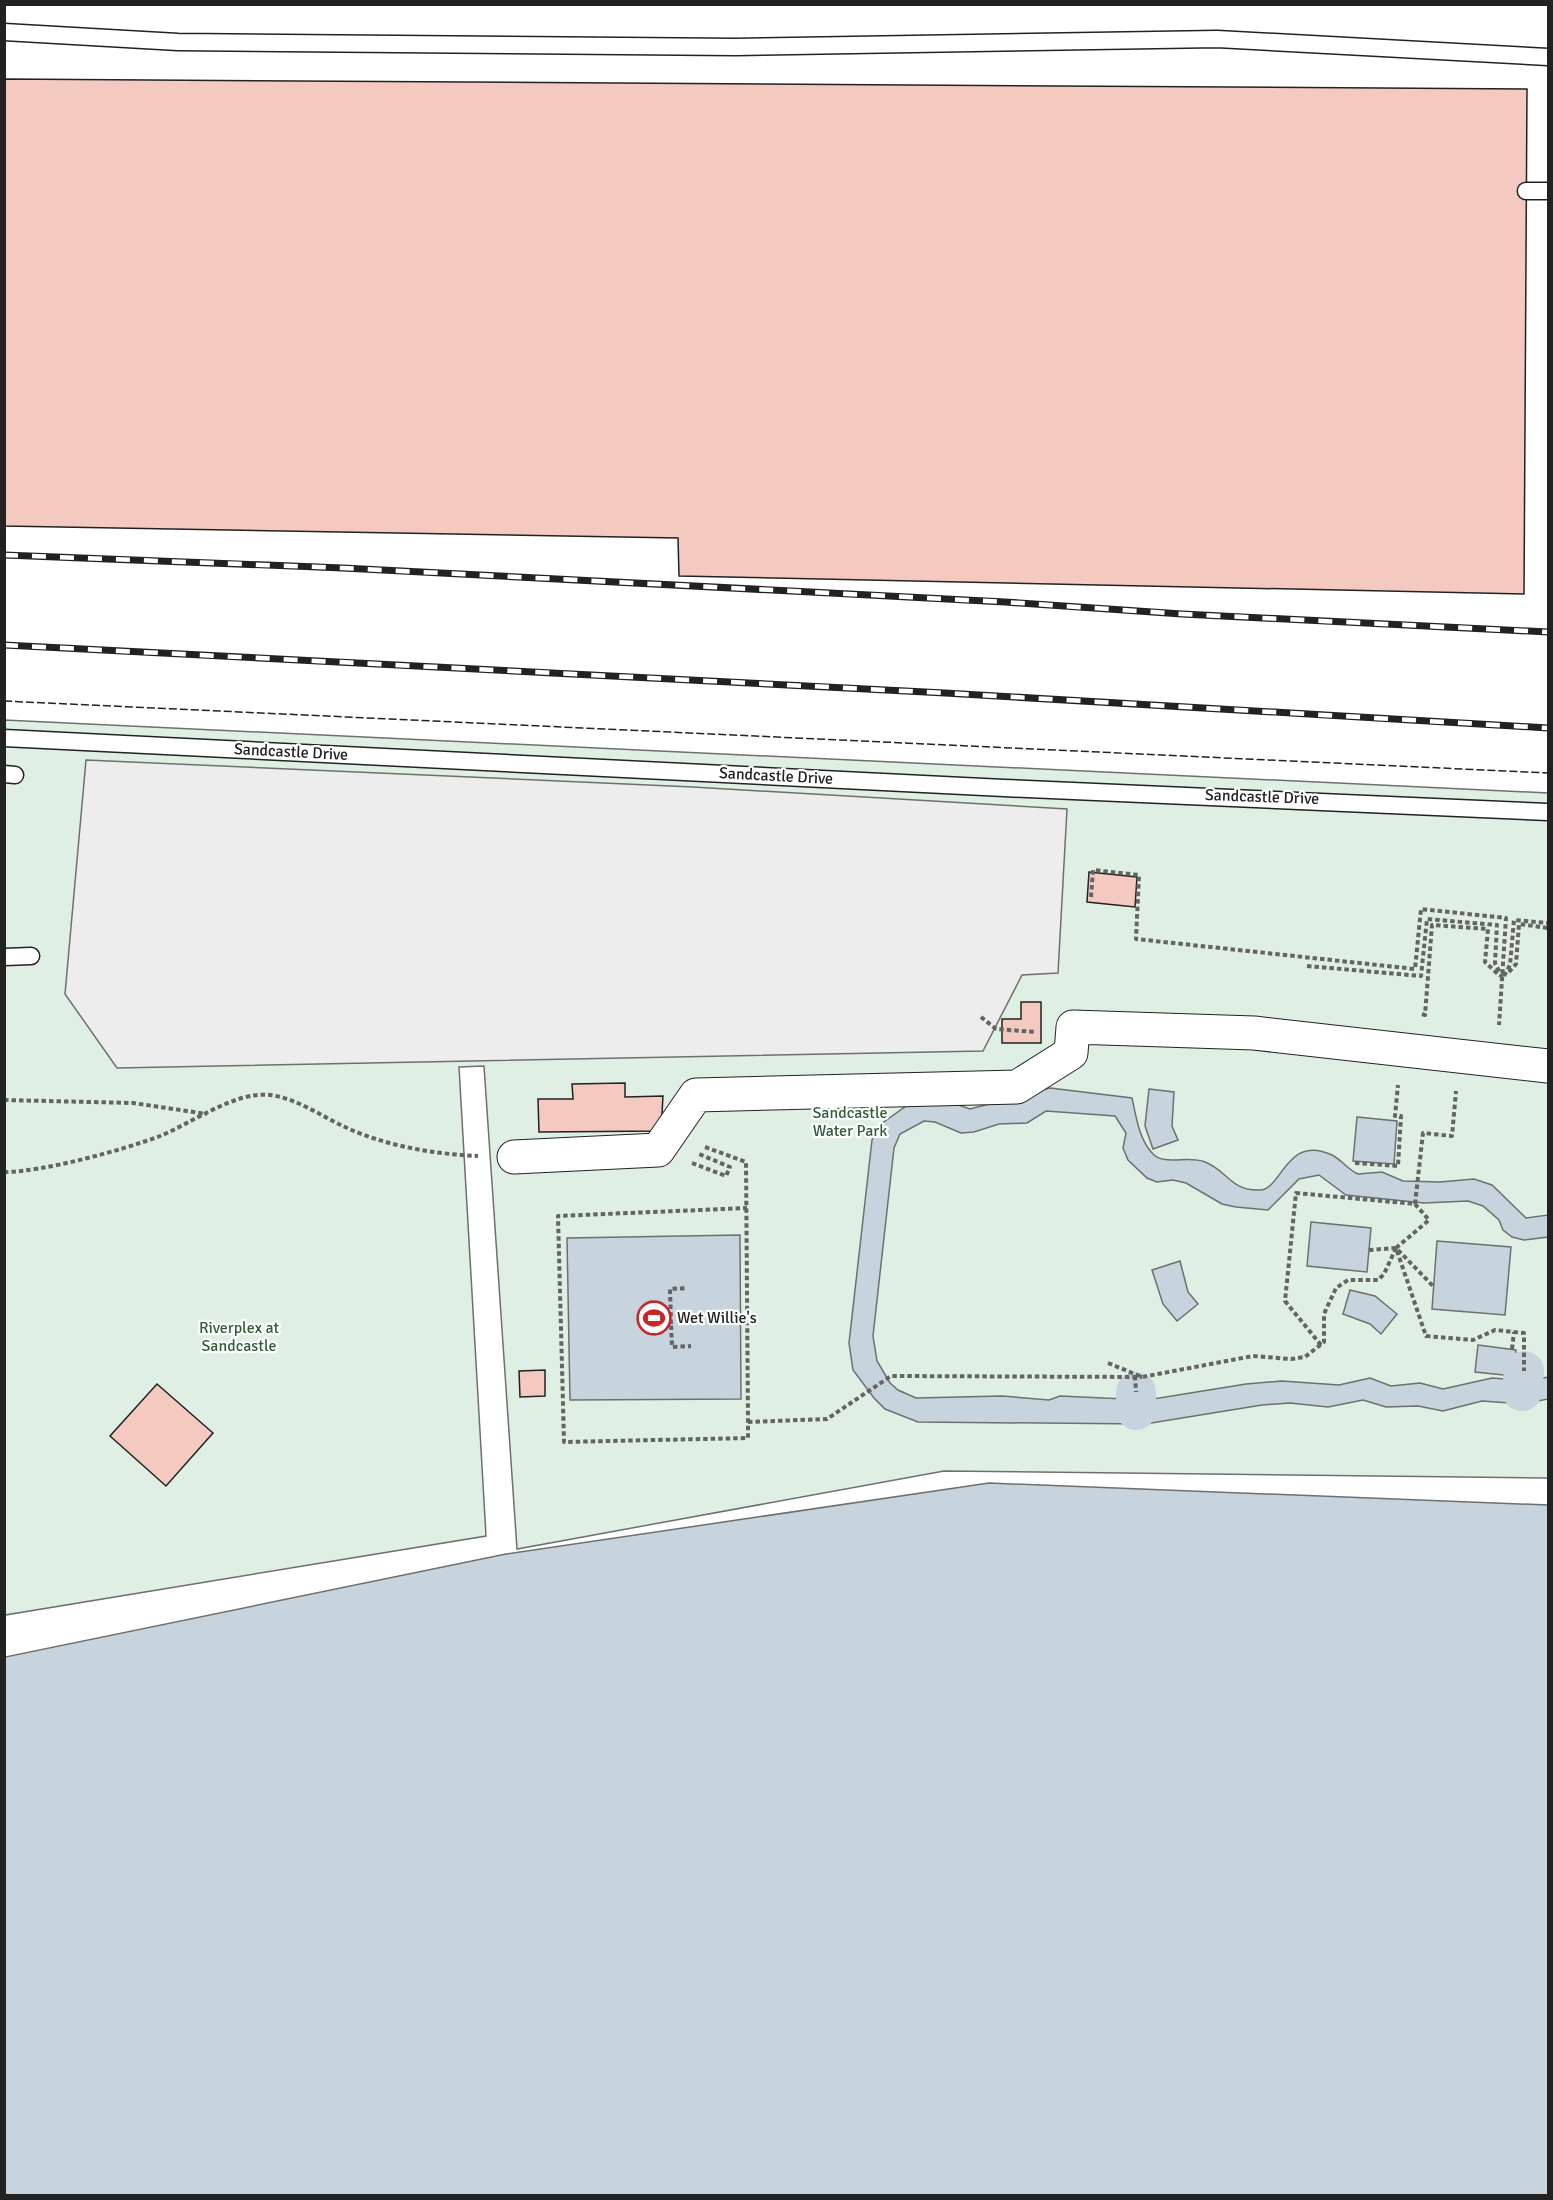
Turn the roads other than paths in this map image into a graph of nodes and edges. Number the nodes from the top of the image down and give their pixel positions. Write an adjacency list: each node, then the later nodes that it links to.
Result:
1 (4, 32): 2 (lane)
2 (1548, 57)
3 (1526, 191): 4 (lane)
4 (1548, 192)
5 (4, 738): 6 (lane, Sandcastle Drive)
6 (1548, 812)
7 (31, 956): 8 (lane)
8 (4, 957)
9 (1548, 1066): 10 (street)
10 (514, 1157)

